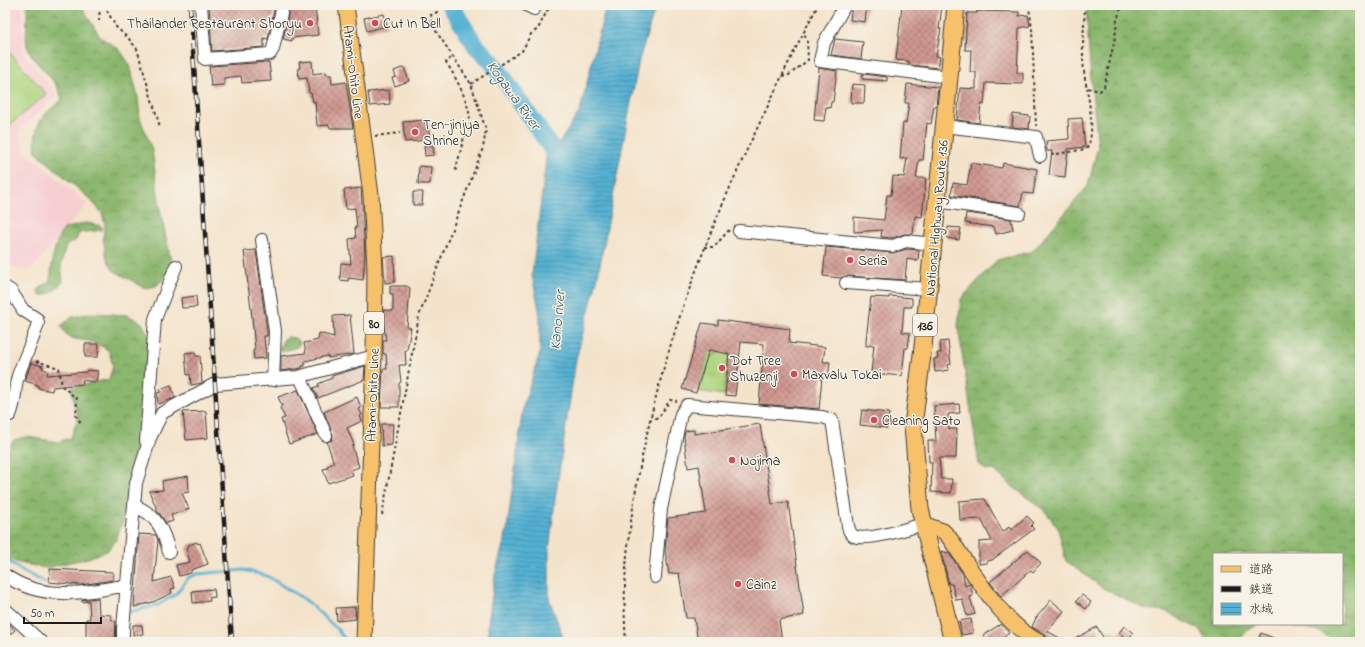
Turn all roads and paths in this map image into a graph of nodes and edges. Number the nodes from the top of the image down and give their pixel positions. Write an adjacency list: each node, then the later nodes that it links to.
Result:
1 (100, 5): 16 (path)
2 (104, 5): 24 (path)
3 (201, 5): 4 (street)
4 (282, 5)
5 (346, 5): 27 (main road, Atami-Ohito Line / 80)
6 (430, 5): 18 (path)
7 (526, 5): 8 (street)
8 (536, 5)
9 (550, 5): 21 (path)
10 (818, 5): 17 (path)
11 (845, 5): 20 (street)
12 (956, 5): 20 (highway, National Highway Route 136 / 136)
13 (1027, 5): 26 (path)
14 (1085, 5): 22 (path)
15 (1122, 5): 22 (path)
16 (100, 21)
17 (804, 32): 19 (path); 19 (path)
18 (452, 58): 21 (path); 29 (path)
19 (782, 76): 35 (path)
20 (950, 77): 23 (highway, National Highway Route 136 / 136)
21 (471, 84): 51 (path)
22 (1087, 88): 28 (path)
23 (944, 126): 26 (street); 30 (highway, National Highway Route 136 / 136)
24 (160, 127)
25 (400, 133): 27 (path)
26 (1036, 137): 28 (street)
27 (363, 138): 41 (main road, Atami-Ohito Line / 80)
28 (1040, 156)
29 (455, 173)
30 (937, 201): 31 (street); 34 (highway, National Highway Route 136 / 136)
31 (1019, 213)
32 (739, 230): 34 (street); 35 (path)
33 (262, 240): 43 (street)
34 (933, 244): 39 (highway, National Highway Route 136 / 136)
35 (704, 247): 46 (path)
36 (176, 266): 49 (street)
37 (846, 283): 39 (street)
38 (5, 287): 40 (street)
39 (929, 290): 52 (highway, National Highway Route 136 / 136)
40 (25, 356): 45 (street); 47 (path)
41 (374, 356): 42 (street); 60 (main road, Atami-Ohito Line / 80)
42 (300, 377): 43 (street); 48 (street)
43 (273, 380): 49 (street)
44 (687, 405): 46 (path); 52 (street); 55 (street)
45 (5, 413)
46 (650, 420): 61 (path)
47 (81, 423)
48 (326, 435)
49 (146, 448): 50 (street)
50 (134, 506): 53 (street); 56 (street)
51 (382, 517)
52 (922, 524): 62 (highway, National Highway Route 136 / 136); 63 (main road)
53 (169, 552)
54 (5, 574): 56 (street)
55 (656, 577)
56 (127, 584): 59 (street)
57 (5, 609): 58 (street)
58 (41, 642)
59 (123, 642)
60 (364, 642)
61 (626, 642)
62 (953, 642)
63 (1039, 642)

